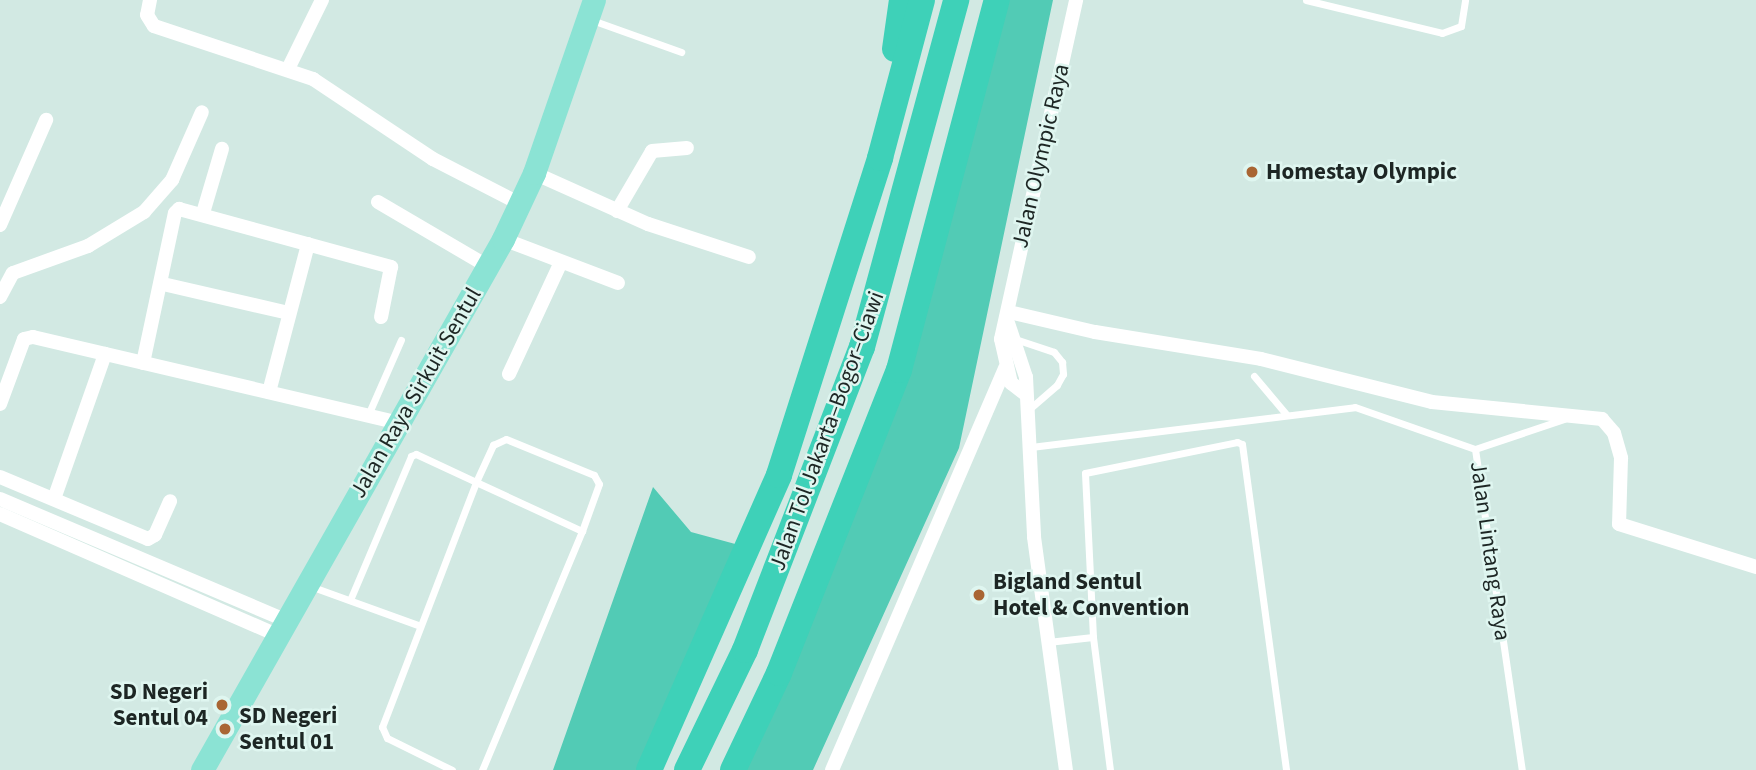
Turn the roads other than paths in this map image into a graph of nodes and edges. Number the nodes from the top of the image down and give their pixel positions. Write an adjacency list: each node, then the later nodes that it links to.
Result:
1 (150, 0): 12 (street)
2 (322, 0): 12 (street)
3 (902, 0): 17 (highway)
4 (922, 0): 17 (highway)
5 (956, 0): 71 (highway, Jalan Tol Jakarta–Bogor–Ciawi)
6 (997, 0): 72 (highway, Jalan Tol Jakarta–Bogor–Ciawi)
7 (1076, 0): 35 (street, Jalan Olympic Raya)
8 (1306, 0): 9 (lane)
9 (1465, 0)
10 (591, 9): 11 (lane); 18 (main road, Jalan Raya Sirkuit Sentul)
11 (681, 52)
12 (288, 69): 20 (street)
13 (202, 112): 29 (street)
14 (46, 121): 23 (street)
15 (687, 148): 21 (street)
16 (222, 149): 22 (street)
17 (880, 158): 70 (highway)
18 (534, 173): 20 (main road, Jalan Raya Sirkuit Sentul); 21 (street)
19 (378, 202): 28 (street)
20 (520, 204): 24 (main road, Jalan Raya Sirkuit Sentul)
21 (617, 211): 26 (street)
22 (204, 213): 25 (street); 31 (street)
23 (0, 225)
24 (503, 239): 27 (street); 28 (main road, Jalan Raya Sirkuit Sentul)
25 (309, 244): 33 (street); 34 (street)
26 (749, 257)
27 (561, 262): 30 (street); 41 (street)
28 (487, 266): 50 (main road, Jalan Raya Sirkuit Sentul)
29 (7, 269): 32 (street)
30 (618, 283)
31 (163, 284): 33 (street); 39 (street)
32 (0, 297)
33 (289, 313): 43 (street)
34 (381, 317)
35 (1009, 318): 36 (street); 48 (street)
36 (1008, 338): 40 (street); 44 (street); 46 (lane)
37 (401, 340): 49 (lane)
38 (105, 354): 39 (street); 45 (street); 56 (street)
39 (143, 363): 43 (street)
40 (1005, 368): 44 (street); 73 (street)
41 (509, 374)
42 (1254, 376): 47 (lane)
43 (269, 392): 49 (street)
44 (1024, 393): 46 (street)
45 (1, 398)
46 (1028, 410): 51 (street)
47 (1286, 414): 51 (lane, Jalan Lintang Raya); 52 (lane, Jalan Lintang Raya)
48 (1582, 414): 52 (lane); 60 (street)
49 (368, 415): 50 (street)
50 (401, 423): 61 (main road, Jalan Raya Sirkuit Sentul)
51 (1031, 447): 66 (street)
52 (1475, 449): 77 (lane, Jalan Lintang Raya)
53 (0, 477): 56 (street)
54 (476, 482): 59 (lane); 59 (lane); 62 (lane); 63 (lane)
55 (0, 499): 64 (street)
56 (54, 499): 57 (street)
57 (170, 501)
58 (0, 514): 64 (street)
59 (582, 531): 69 (lane)
60 (1756, 568)
61 (306, 584): 62 (lane); 64 (main road, Jalan Raya Sirkuit Sentul)
62 (350, 600): 63 (lane)
63 (418, 625): 68 (lane)
64 (281, 627): 67 (main road, Jalan Raya Sirkuit Sentul)
65 (1093, 637): 66 (lane); 75 (lane); 76 (lane)
66 (1048, 642): 74 (street)
67 (202, 770)
68 (452, 770)
69 (482, 770)
70 (649, 770)
71 (687, 770)
72 (733, 770)
73 (832, 770)
74 (1066, 770)
75 (1110, 770)
76 (1286, 770)
77 (1522, 770)

